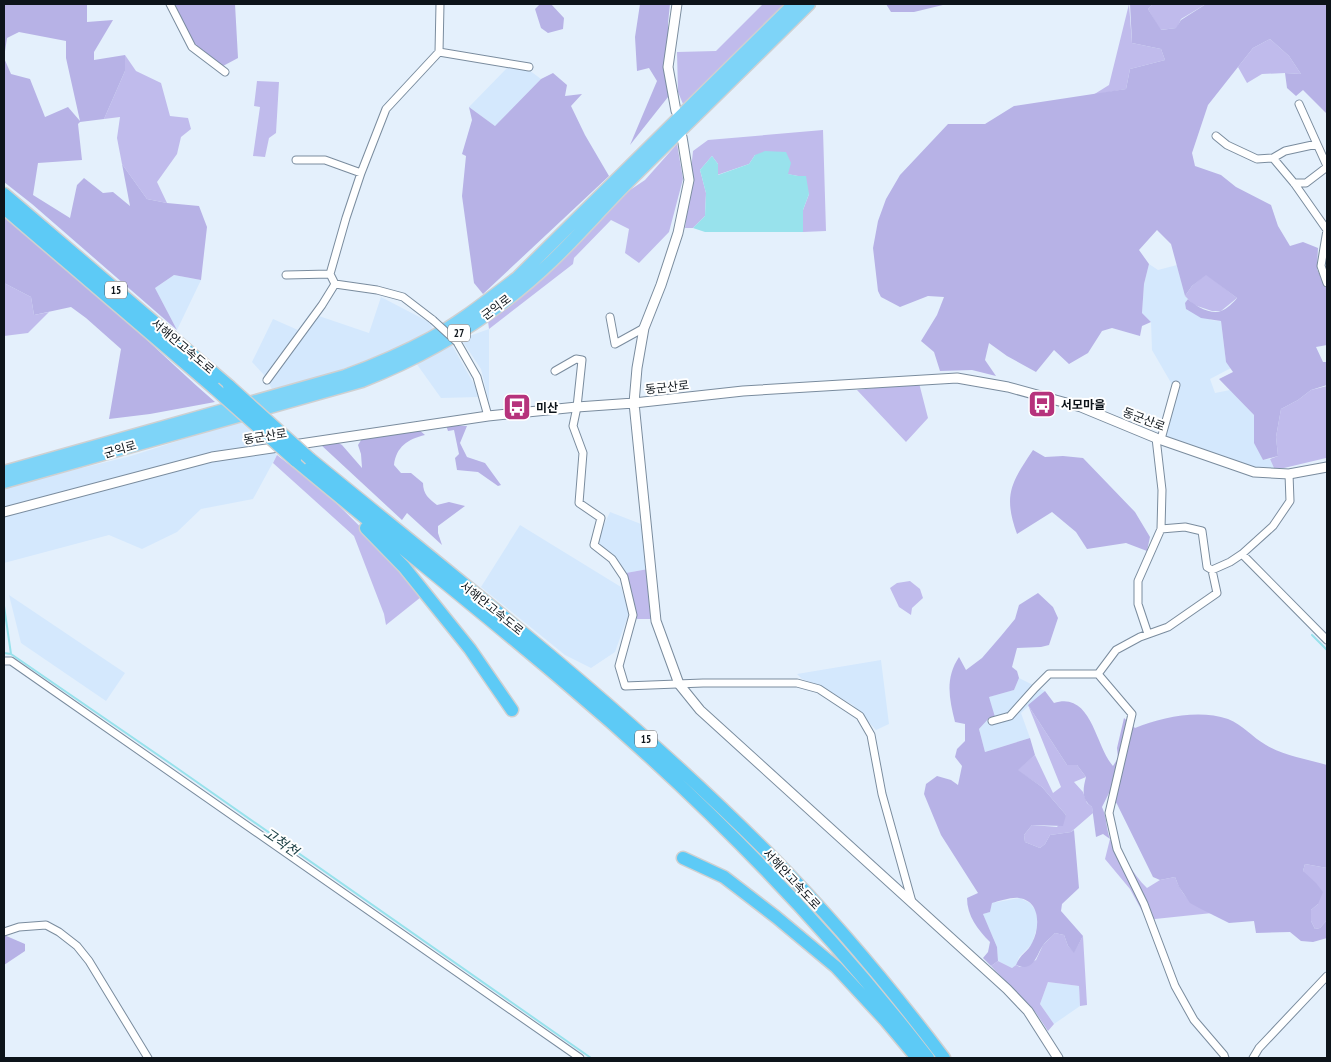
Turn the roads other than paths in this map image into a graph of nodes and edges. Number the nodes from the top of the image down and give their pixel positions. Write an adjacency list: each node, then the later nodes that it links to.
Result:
1 (170, 4): 8 (street)
2 (440, 4): 6 (street)
3 (677, 4): 10 (street)
4 (794, 4): 35 (highway, 군익로 / 27)
5 (809, 4): 38 (highway, 군익로 / 27)
6 (439, 52): 7 (street); 17 (street)
7 (529, 67)
8 (225, 72)
9 (1299, 104): 13 (street)
10 (676, 111)
11 (1216, 136): 14 (street)
12 (682, 138): 26 (street)
13 (1317, 144): 14 (street); 16 (street)
14 (1273, 158): 18 (street)
15 (296, 160): 17 (street)
16 (1327, 167): 18 (street)
17 (361, 173): 21 (street)
18 (1294, 182): 23 (street)
19 (4, 194): 58 (highway, 서해안고속도로 / 15, bridge)
20 (4, 208): 37 (highway, 서해안고속도로 / 15, bridge)
21 (330, 274): 22 (street); 24 (street)
22 (286, 275)
23 (1327, 283)
24 (335, 284): 28 (street); 32 (street, bridge)
25 (610, 317): 26 (street)
26 (644, 328): 30 (street)
27 (555, 371): 31 (street)
28 (267, 380)
29 (1176, 385): 33 (street)
30 (634, 403): 31 (street, 동군산로); 33 (street, 동군산로); 47 (street)
31 (577, 407): 32 (street, 동군산로); 47 (street)
32 (488, 416): 39 (street, 동군산로)
33 (1158, 438): 36 (street, 동군산로); 40 (street)
34 (1327, 467): 36 (street, 동군산로)
35 (4, 472)
36 (1289, 474): 41 (street)
37 (320, 481): 48 (highway); 57 (highway, 서해안고속도로 / 15)
38 (4, 482)
39 (4, 512)
40 (1161, 529): 42 (street); 43 (street)
41 (1242, 554): 42 (street); 44 (street)
42 (1212, 570): 43 (street)
43 (1148, 634): 46 (street)
44 (1327, 640)
45 (4, 661): 55 (street)
46 (1098, 674): 49 (street); 60 (street)
47 (679, 684): 51 (street); 51 (street)
48 (512, 710)
49 (992, 721)
50 (684, 858): 56 (highway)
51 (912, 903): 59 (street)
52 (4, 932): 54 (street)
53 (1327, 976): 61 (street)
54 (148, 1058)
55 (580, 1058)
56 (916, 1058)
57 (928, 1058)
58 (944, 1058)
59 (1058, 1058)
60 (1225, 1058)
61 (1253, 1058)

